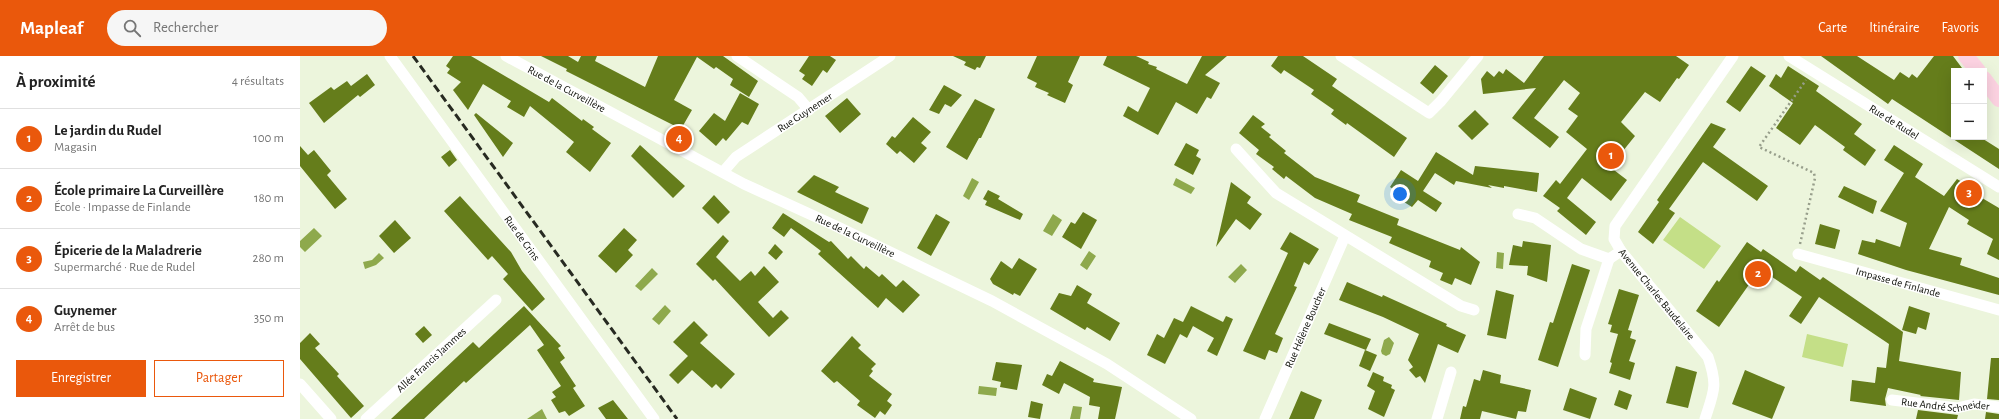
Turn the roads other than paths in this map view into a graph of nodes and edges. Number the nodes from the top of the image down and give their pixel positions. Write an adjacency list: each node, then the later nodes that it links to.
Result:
1 (390, 56): 32 (street, Rue de Crins)
2 (737, 56): 13 (street)
3 (890, 56): 13 (street, Rue Guynemer)
4 (1341, 56): 5 (street)
5 (1478, 56)
6 (1733, 56): 19 (street, Avenue Charles Baudelaire)
7 (1789, 56): 16 (street, Rue de Rudel)
8 (1966, 56): 10 (street)
9 (513, 58): 15 (street, Rue de la Curveillère)
10 (1976, 68)
11 (1987, 83): 12 (street)
12 (1999, 99)
13 (809, 110): 15 (street, Rue Guynemer)
14 (1236, 149): 18 (street)
15 (723, 172): 33 (street, Rue de la Curveillère)
16 (1999, 187)
17 (1518, 214): 21 (street)
18 (1345, 236): 23 (street); 34 (street, Rue Hélène Boucher)
19 (1620, 251): 21 (street); 36 (street, Avenue Charles Baudelaire)
20 (1798, 254): 24 (street, Impasse de Finlande)
21 (1609, 259): 25 (street)
22 (496, 300): 31 (street, Allée Francis Jammes)
23 (1474, 310)
24 (1999, 310)
25 (1585, 355)
26 (1451, 372): 35 (street)
27 (300, 384): 30 (street)
28 (1892, 400): 29 (street, Rue André Schneider)
29 (1999, 407)
30 (331, 419)
31 (366, 419)
32 (654, 419)
33 (1191, 419)
34 (1265, 419)
35 (1437, 419)
36 (1705, 419)

